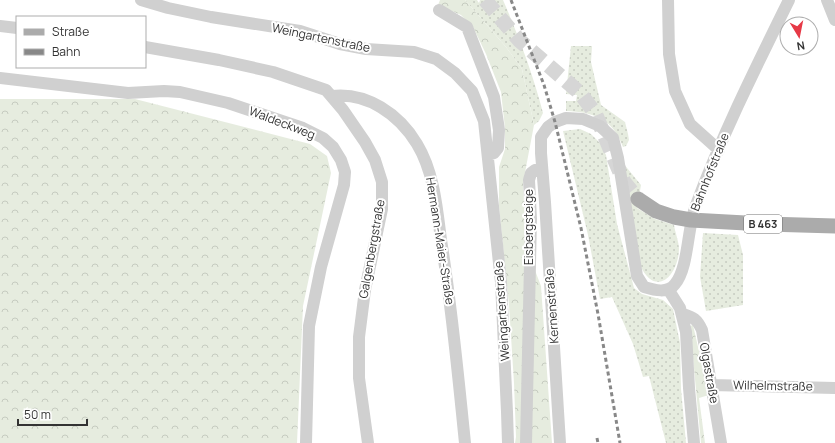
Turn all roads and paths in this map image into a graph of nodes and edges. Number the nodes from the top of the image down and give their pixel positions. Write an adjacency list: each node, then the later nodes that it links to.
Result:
1 (141, 0): 13 (street, Weingartenstraße)
2 (668, 0): 12 (street)
3 (789, 0): 12 (street, Bahnhofstraße)
4 (827, 0): 6 (street)
5 (439, 10): 13 (street)
6 (835, 20)
7 (0, 26): 8 (street)
8 (16, 28)
9 (146, 47): 11 (street, Galgenbergstraße)
10 (0, 78): 22 (street, Waldeckweg)
11 (332, 96): 23 (street, Galgenbergstraße); 24 (street, Hermann-Maier-Straße)
12 (719, 150): 16 (street, Bahnhofstraße)
13 (488, 155): 25 (street, Weingartenstraße)
14 (542, 168): 18 (street); 26 (street, Eisbergsteige); 27 (street, Kernenstraße)
15 (638, 199): 16 (main road, B 463)
16 (692, 220): 17 (main road, B 463); 18 (street, Bahnhofstraße)
17 (835, 226)
18 (668, 289): 19 (street)
19 (683, 314): 20 (street, Olgastraße); 28 (street)
20 (712, 385): 21 (street, Wilhelmstraße); 29 (street, Olgastraße)
21 (835, 388)
22 (306, 443)
23 (368, 443)
24 (465, 443)
25 (508, 443)
26 (526, 443)
27 (560, 443)
28 (694, 443)
29 (721, 443)

